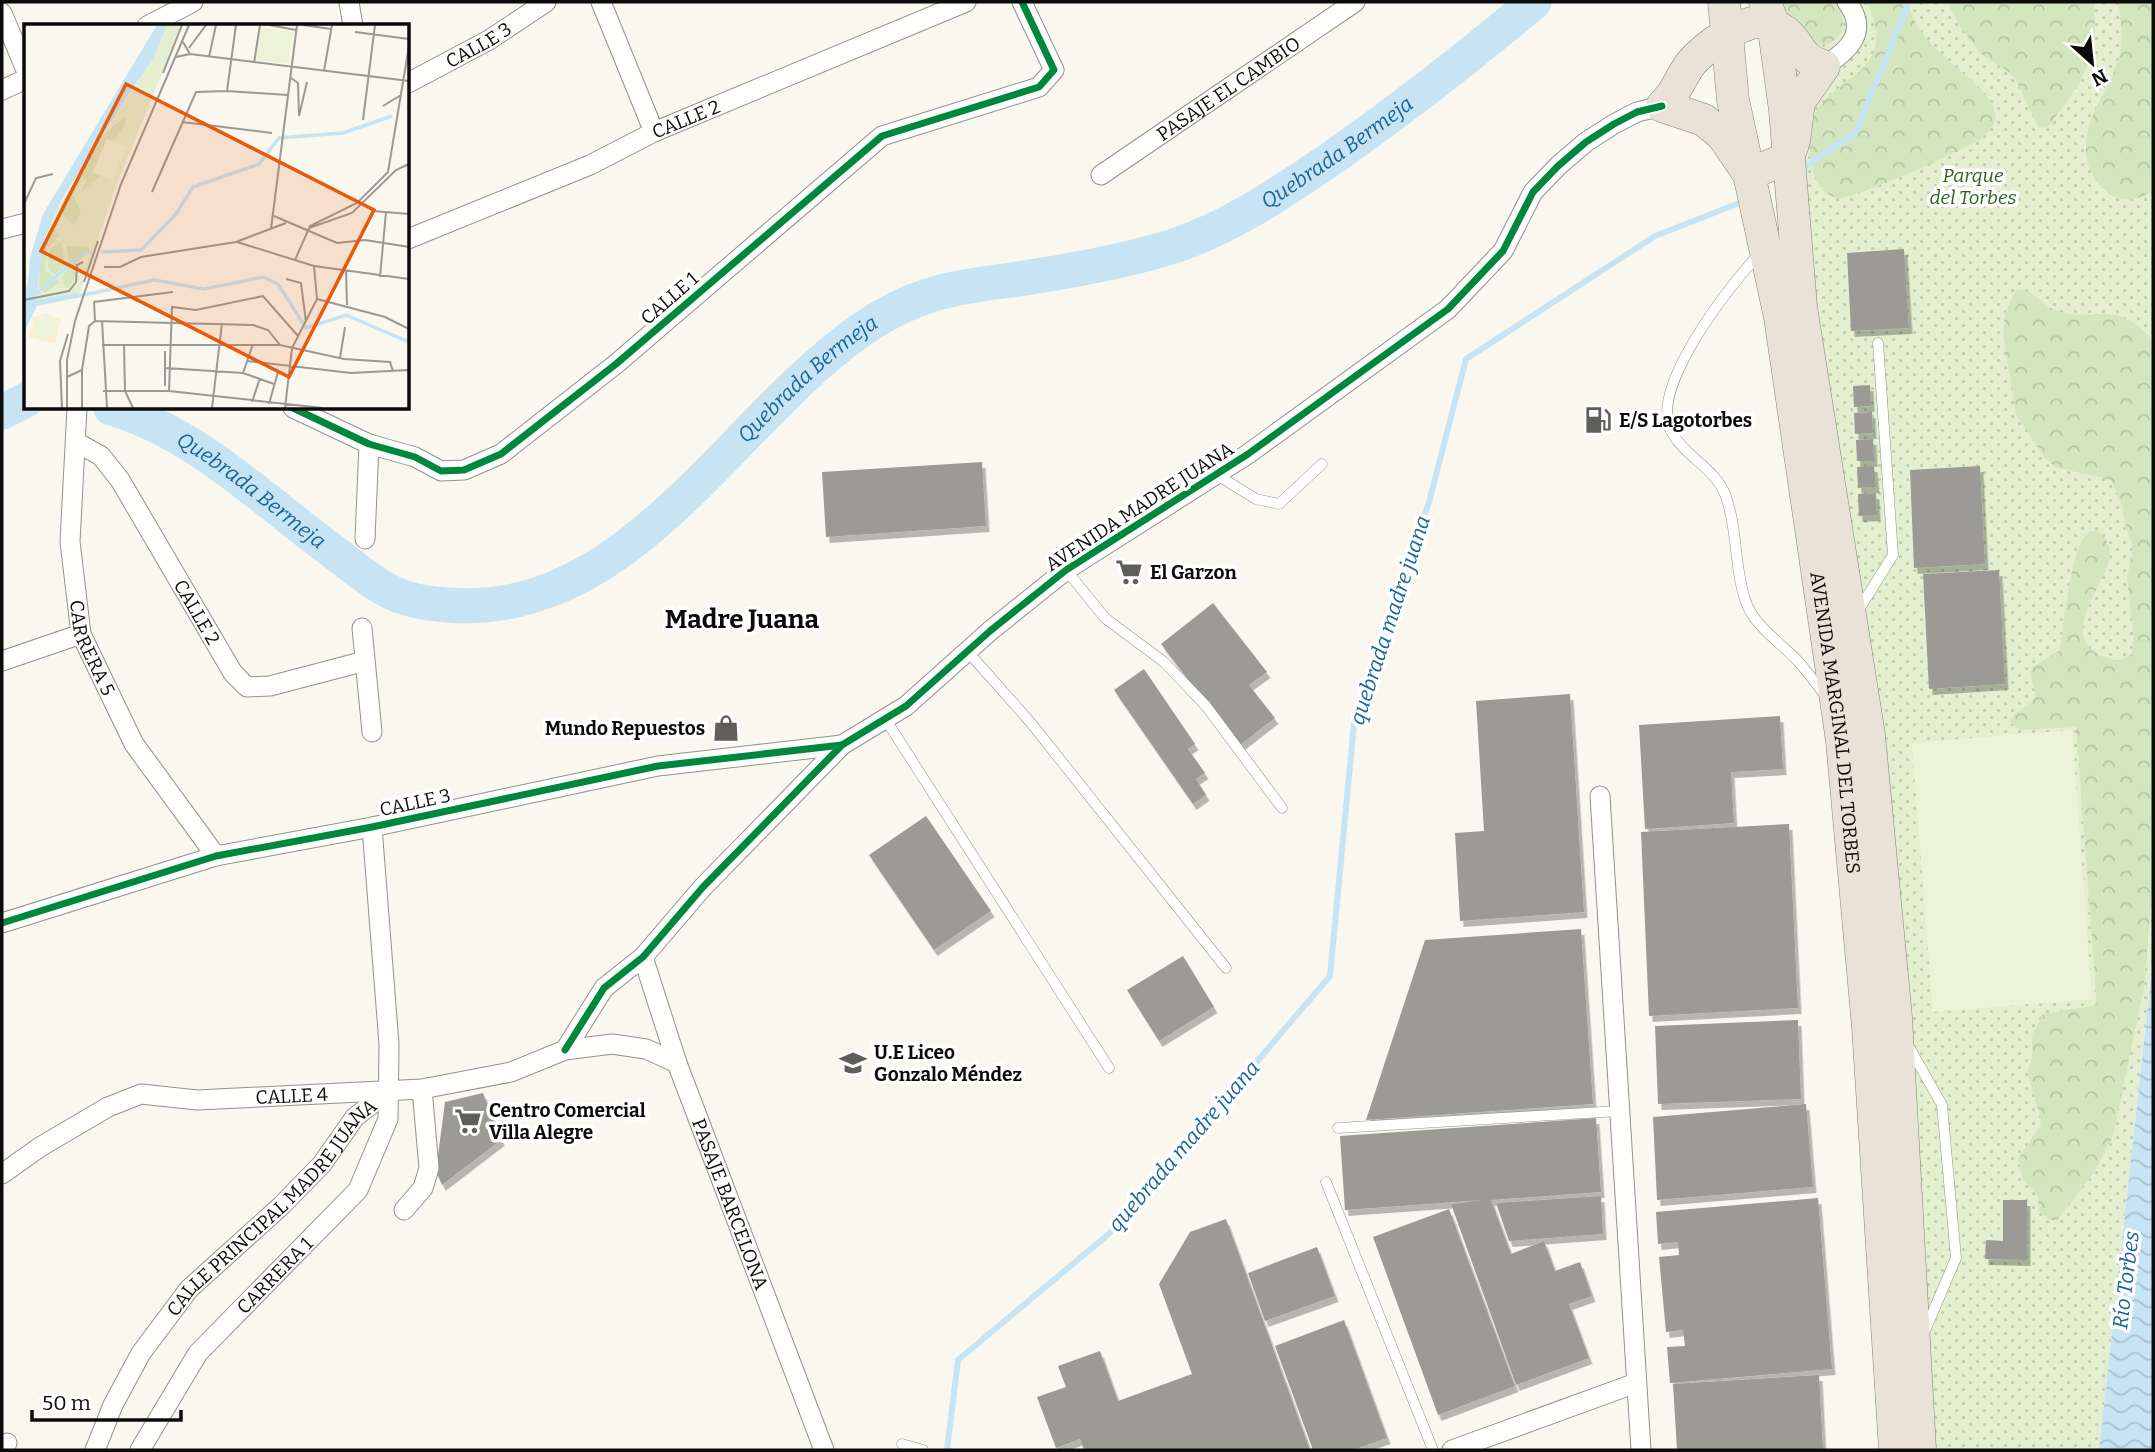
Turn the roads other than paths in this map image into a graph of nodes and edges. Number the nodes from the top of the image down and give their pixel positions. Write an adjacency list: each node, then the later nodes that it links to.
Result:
1 (193, 2): 12 (street)
2 (349, 2): 13 (street)
3 (546, 2): 18 (street, CALLE 3)
4 (601, 2): 21 (street)
5 (966, 2): 21 (street, CALLE 2)
6 (1022, 2): 33 (street, CALLE 1)
7 (1355, 2): 24 (street, PASAJE EL CAMBIO)
8 (1724, 2): 14 (highway, AVENIDA MARGINAL DEL TORBES)
9 (1847, 2): 16 (street)
10 (2, 13): 15 (street)
11 (1769, 13): 14 (highway); 16 (highway); 22 (highway, AVENIDA MARGINAL DEL TORBES)
12 (150, 24)
13 (353, 24)
14 (1726, 36): 20 (highway); 23 (highway, AVENIDA MARGINAL DEL TORBES)
15 (24, 65)
16 (1824, 66): 22 (highway)
17 (24, 80): 19 (street)
18 (410, 82)
19 (2, 90)
20 (1662, 106): 23 (highway); 35 (street, AVENIDA MADRE JUANA)
21 (654, 132): 27 (street, CALLE 2)
22 (1788, 158): 23 (highway); 38 (highway, AVENIDA MARGINAL DEL TORBES)
23 (1746, 170): 28 (highway, AVENIDA MARGINAL DEL TORBES)
24 (1101, 175)
25 (24, 224): 26 (street)
26 (2, 229)
27 (410, 238)
28 (1765, 248): 44 (highway, AVENIDA MARGINAL DEL TORBES); 44 (lane)
29 (1878, 343): 38 (lane)
30 (297, 410): 33 (street, CALLE 1)
31 (76, 415): 32 (street, CARRERA 5)
32 (76, 442): 40 (street, CARRERA 5); 42 (street, CALLE 2)
33 (369, 444): 36 (street)
34 (1322, 464): 35 (lane)
35 (1216, 475): 37 (street, AVENIDA MADRE JUANA)
36 (365, 538)
37 (1066, 570): 41 (street, AVENIDA MADRE JUANA); 49 (lane)
38 (1852, 621): 55 (highway, AVENIDA MARGINAL DEL TORBES)
39 (362, 628): 42 (street)
40 (82, 634): 43 (street); 51 (street, CARRERA 5)
41 (969, 653): 45 (street, AVENIDA MADRE JUANA); 54 (lane)
42 (365, 661): 46 (street)
43 (2, 662)
44 (1838, 711): 76 (highway, AVENIDA MARGINAL DEL TORBES)
45 (886, 720): 47 (street, AVENIDA MADRE JUANA); 58 (lane)
46 (372, 732)
47 (842, 745): 50 (street, CALLE 3); 53 (street, AVENIDA MADRE JUANA)
48 (1600, 796): 61 (street)
49 (1282, 808)
50 (372, 827): 51 (street, CALLE 3); 60 (street, CALLE PRINCIPAL MADRE JUANA)
51 (216, 856): 52 (street, CALLE 3)
52 (2, 923)
53 (643, 957): 56 (street, AVENIDA MADRE JUANA); 57 (street, PASAJE BARCELONA)
54 (1226, 968)
55 (1896, 1017): 66 (highway, AVENIDA MARGINAL DEL TORBES); 66 (lane)
56 (565, 1050): 57 (street, CALLE 4); 59 (street, CALLE 4)
57 (677, 1063): 71 (street, PASAJE BARCELONA)
58 (1109, 1068)
59 (422, 1089): 60 (street, CALLE 4); 65 (street)
60 (388, 1092): 63 (street, CALLE 4); 69 (street, CALLE PRINCIPAL MADRE JUANA); 70 (street, CARRERA 1)
61 (1619, 1111): 62 (lane); 67 (street)
62 (1338, 1128)
63 (2, 1174)
64 (1326, 1182): 73 (lane)
65 (404, 1210)
66 (1913, 1359): 77 (highway, AVENIDA MARGINAL DEL TORBES)
67 (1636, 1383): 74 (street); 75 (street)
68 (902, 1444): 72 (lane)
69 (95, 1450)
70 (140, 1450)
71 (824, 1450)
72 (923, 1450)
73 (1433, 1450)
74 (1452, 1450)
75 (1641, 1450)
76 (1895, 1450)
77 (1920, 1450)

